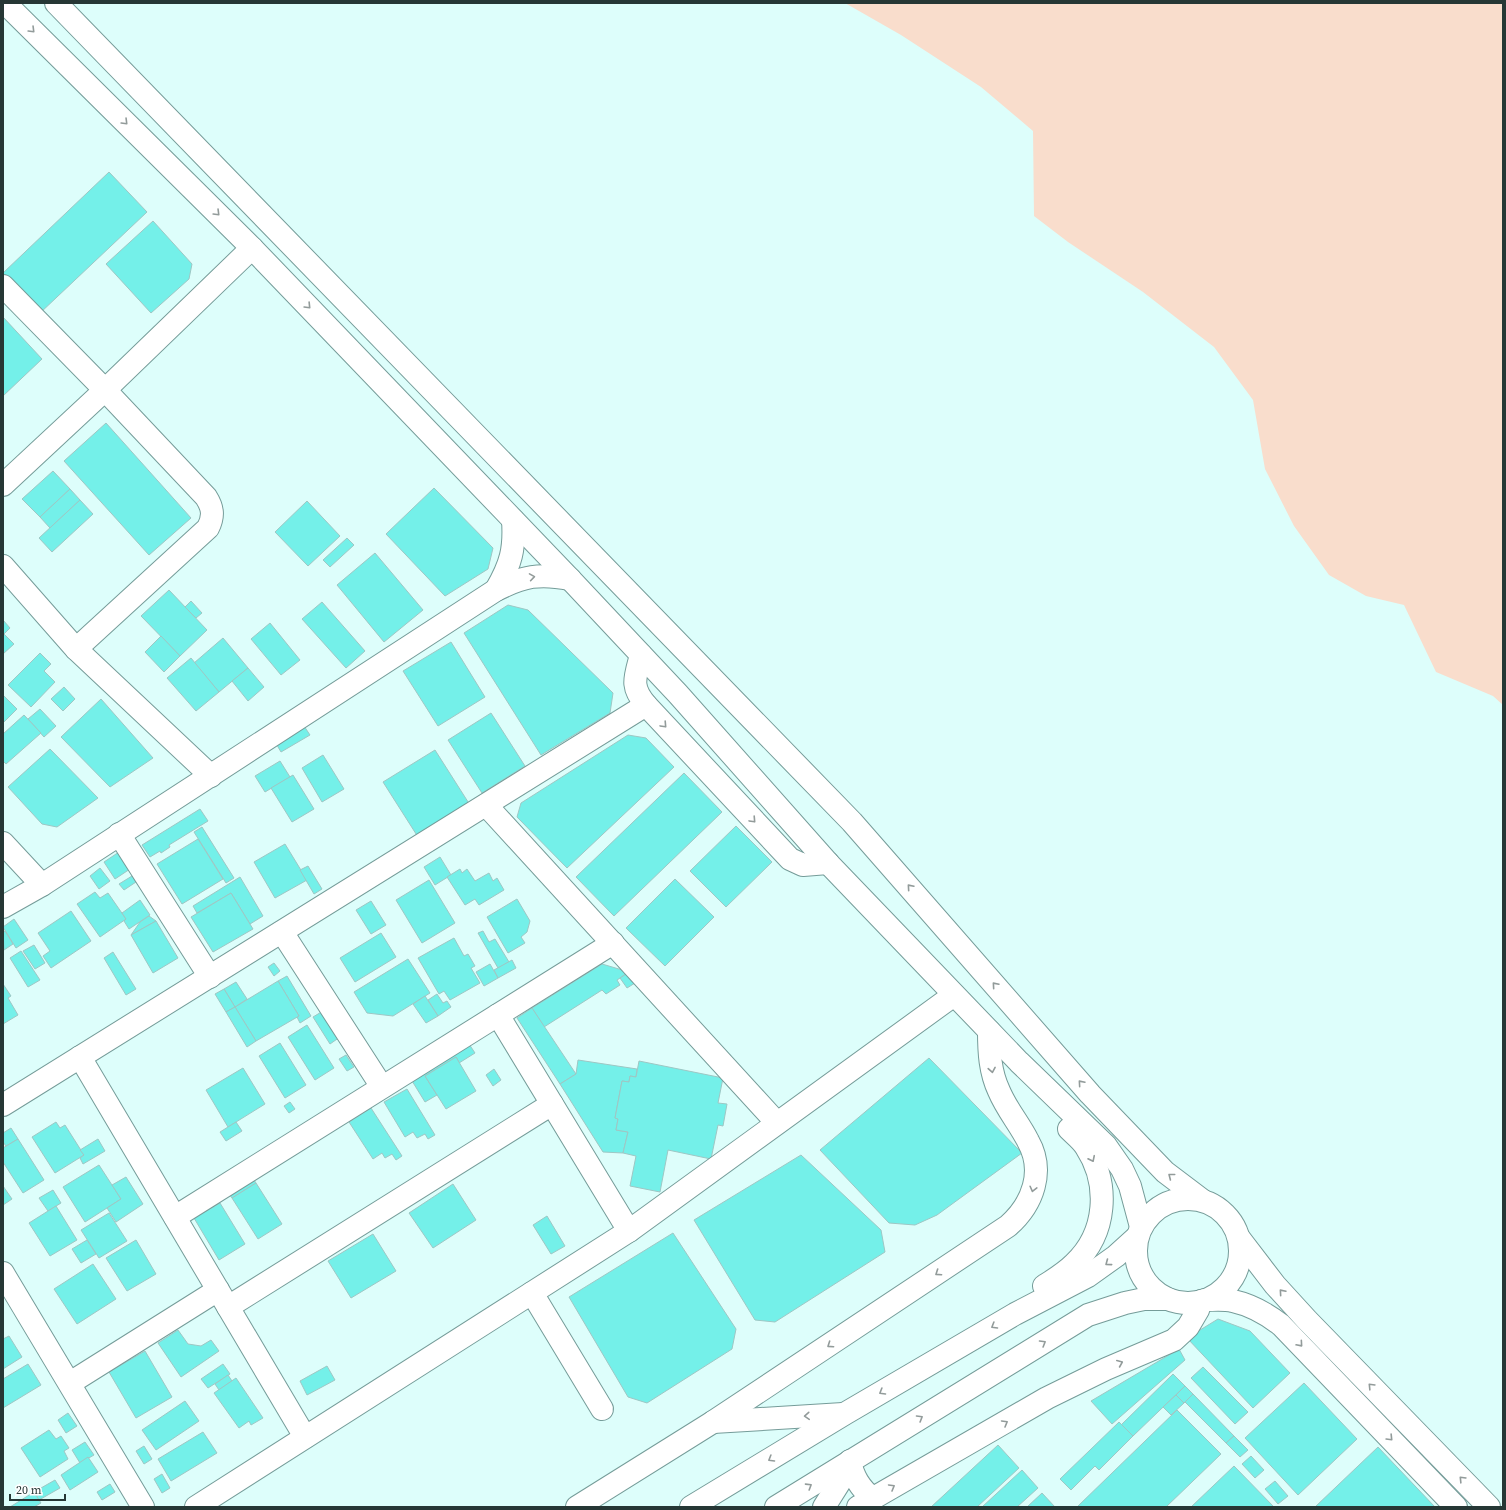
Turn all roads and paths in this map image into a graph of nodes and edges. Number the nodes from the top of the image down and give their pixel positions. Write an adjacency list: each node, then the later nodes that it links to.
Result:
1 (4, 3): 3 (street, one-way to 3)
2 (56, 3): 33 (street, one-way to 2)
3 (252, 248): 5 (street); 7 (street, one-way to 7)
4 (3, 286): 5 (street)
5 (105, 390): 6 (street); 11 (street)
6 (3, 485)
7 (513, 520): 9 (street); 10 (street)
8 (3, 566): 11 (street)
9 (570, 579): 10 (street, one-way to 9); 12 (street)
10 (496, 590): 14 (street)
11 (76, 649): 14 (street)
12 (641, 656): 13 (street); 18 (street)
13 (646, 705): 15 (street); 18 (street, one-way to 18)
14 (211, 776): 16 (street)
15 (486, 805): 21 (street); 22 (street)
16 (119, 834): 19 (street); 23 (street)
17 (3, 843): 19 (street)
18 (828, 863): 24 (street)
19 (42, 885): 20 (street)
20 (3, 907)
21 (282, 932): 23 (street); 29 (street)
22 (612, 943): 25 (street); 32 (street)
23 (210, 977): 27 (street)
24 (954, 995): 26 (street); 32 (street)
25 (498, 1015): 29 (street); 30 (street)
26 (989, 1031): 28 (street); 47 (street, one-way to 47)
27 (80, 1057): 31 (street); 34 (street)
28 (1019, 1062): 36 (street); 43 (street, one-way to 43)
29 (382, 1088): 34 (street)
30 (552, 1104): 35 (street); 40 (street)
31 (3, 1105)
32 (778, 1123): 35 (street)
33 (1202, 1200): 36 (street); 37 (street)
34 (175, 1218): 40 (street)
35 (629, 1231): 39 (street)
36 (1139, 1232): 41 (street); 43 (street, one-way to 43)
37 (1239, 1238): 42 (street); 58 (street, one-way to 37)
38 (3, 1273): 44 (street)
39 (532, 1293): 45 (street); 48 (street)
40 (223, 1298): 44 (street); 48 (street)
41 (1168, 1298): 42 (street); 49 (street, one-way to 41)
42 (1203, 1301): 50 (street, one-way to 42); 57 (street, one-way to 57)
43 (1015, 1314): 46 (street, one-way to 46)
44 (70, 1383): 51 (street)
45 (602, 1409)
46 (846, 1414): 47 (street, one-way to 47); 54 (street, one-way to 54)
47 (713, 1422): 53 (street)
48 (305, 1437): 52 (street)
49 (850, 1461): 50 (street); 55 (street, one-way to 49); 56 (street)
50 (865, 1503)
51 (143, 1507)
52 (196, 1507)
53 (577, 1507)
54 (691, 1507)
55 (776, 1507)
56 (824, 1507)
57 (1456, 1507)
58 (1489, 1507)

